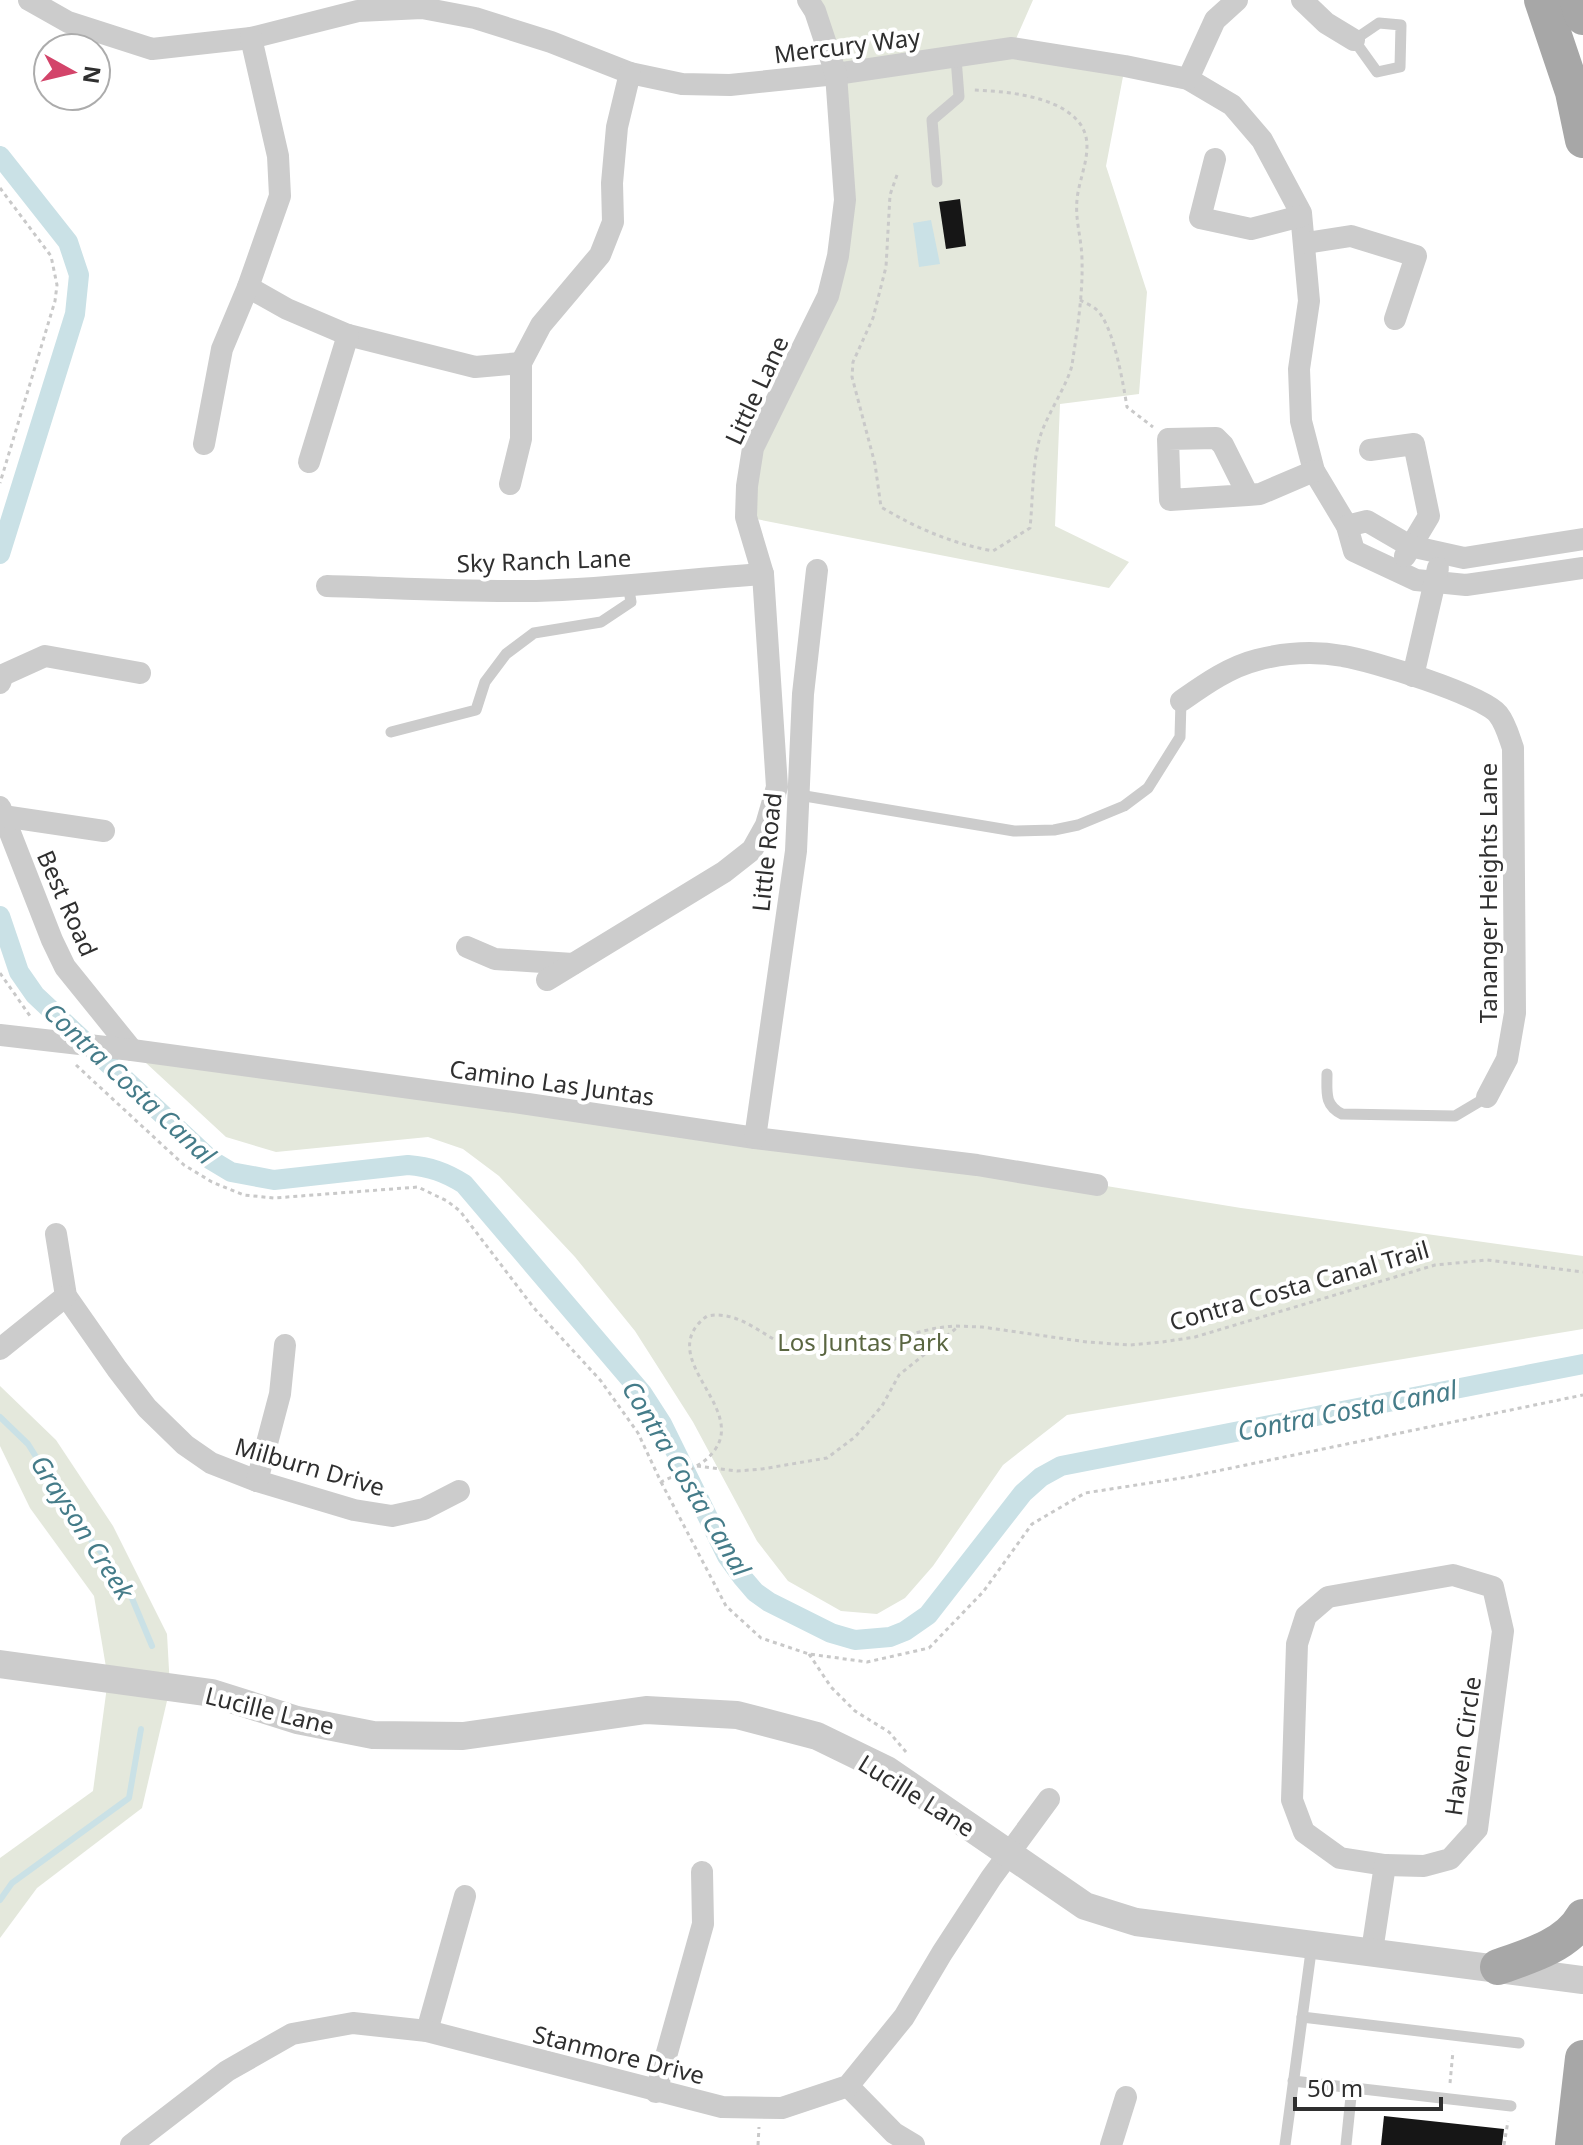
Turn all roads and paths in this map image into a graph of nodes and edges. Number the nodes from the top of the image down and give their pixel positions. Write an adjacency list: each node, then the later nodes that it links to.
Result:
1 (29, 0): 8 (street, Mercury Way)
2 (808, 0): 12 (street, Little Lane)
3 (1237, 0): 13 (street)
4 (1302, 0): 9 (street)
5 (1542, 0): 15 (main road)
6 (1577, 0): 7 (main road)
7 (1583, 17)
8 (251, 38): 11 (street, Mercury Way); 22 (street)
9 (1354, 40): 9 (lane)
10 (956, 58): 12 (street, Mercury Way); 13 (street, Mercury Way); 14 (lane)
11 (630, 73): 12 (street, Mercury Way); 26 (street)
12 (836, 74): 42 (street, Little Lane)
13 (1188, 79): 20 (street, Mercury Way)
14 (958, 89): 18 (lane); 23 (path)
15 (1583, 140)
16 (1215, 159): 20 (street)
17 (897, 175): 23 (path)
18 (937, 182)
19 (0, 188): 32 (path)
20 (1301, 216): 21 (street, Mercury Way)
21 (1306, 243): 24 (street); 31 (street, Mercury Way)
22 (248, 287): 25 (street); 28 (street)
23 (1080, 300): 27 (path)
24 (1395, 319)
25 (348, 335): 26 (street); 30 (street)
26 (521, 363): 33 (street)
27 (1168, 439): 34 (street); 34 (street)
28 (204, 444)
29 (1370, 450): 37 (street)
30 (309, 462)
31 (1314, 471): 34 (street); 35 (street, Mercury Way)
32 (0, 483)
33 (510, 484)
34 (1248, 495)
35 (1347, 526): 37 (street); 41 (street, Mercury Way)
36 (1583, 539): 38 (street)
37 (1410, 546): 38 (street); 41 (street)
38 (1441, 553): 43 (street)
39 (1583, 568): 43 (street, Mercury Way)
40 (817, 570): 51 (street, Little Road)
41 (1397, 571): 43 (street, Mercury Way)
42 (763, 574): 44 (street, Sky Ranch Lane); 55 (street, Little Lane)
43 (1436, 582): 47 (street)
44 (628, 584): 45 (street, Sky Ranch Lane); 50 (lane)
45 (327, 586)
46 (140, 673): 48 (street)
47 (1413, 676): 49 (street, Tananger Heights Lane); 62 (street, Tananger Heights Lane)
48 (0, 683)
49 (1181, 701): 51 (lane)
50 (391, 732)
51 (799, 795): 63 (street, Little Road)
52 (2, 811): 53 (street); 60 (street, Best Road)
53 (104, 831)
54 (467, 947): 55 (street)
55 (574, 965): 57 (street, Little Lane)
56 (0, 973): 59 (path)
57 (547, 980)
58 (0, 1035): 59 (street, Camino Las Juntas)
59 (55, 1042): 60 (street, Camino Las Juntas); 74 (path)
60 (124, 1050): 63 (street, Camino Las Juntas)
61 (1327, 1074): 62 (lane)
62 (1487, 1097)
63 (755, 1138): 64 (street, Camino Las Juntas)
64 (1097, 1185)
65 (56, 1234): 67 (street)
66 (1583, 1272): 68 (path, Contra Costa Canal Trail)
67 (66, 1296): 70 (street); 73 (street, Milburn Drive)
68 (959, 1326): 72 (path); 72 (path, Contra Costa Canal Trail)
69 (285, 1345): 73 (street)
70 (0, 1349)
71 (1583, 1395): 76 (path)
72 (695, 1467): 74 (path)
73 (257, 1481): 75 (street, Milburn Drive)
74 (661, 1482): 76 (path)
75 (459, 1491)
76 (809, 1654): 78 (path)
77 (0, 1664): 80 (street, Lucille Lane)
78 (907, 1753)
79 (1049, 1799): 80 (street)
80 (1009, 1855): 85 (street, Lucille Lane); 96 (street)
81 (1385, 1865): 81 (street, Haven Circle); 86 (street)
82 (702, 1872): 98 (street)
83 (465, 1896): 90 (street)
84 (1583, 1917): 87 (main road)
85 (1312, 1944): 86 (street, Lucille Lane); 89 (lane)
86 (1372, 1951): 87 (street, Lucille Lane)
87 (1498, 1967): 88 (street, Lucille Lane)
88 (1583, 1980)
89 (1302, 2017): 91 (lane); 95 (lane)
90 (427, 2031): 98 (street, Stanmore Drive); 101 (street, Stanmore Drive)
91 (1519, 2043)
92 (1583, 2058): 107 (main road)
93 (1452, 2059): 94 (path)
94 (1451, 2073)
95 (1293, 2081): 97 (lane); 104 (lane)
96 (848, 2086): 98 (street, Stanmore Drive); 102 (street)
97 (1352, 2087): 100 (lane); 105 (lane)
98 (656, 2092)
99 (1126, 2097): 103 (street)
100 (1511, 2106): 106 (path)
101 (143, 2141)
102 (914, 2145)
103 (1111, 2145)
104 (1285, 2145)
105 (1346, 2145)
106 (1504, 2145)
107 (1573, 2145)

